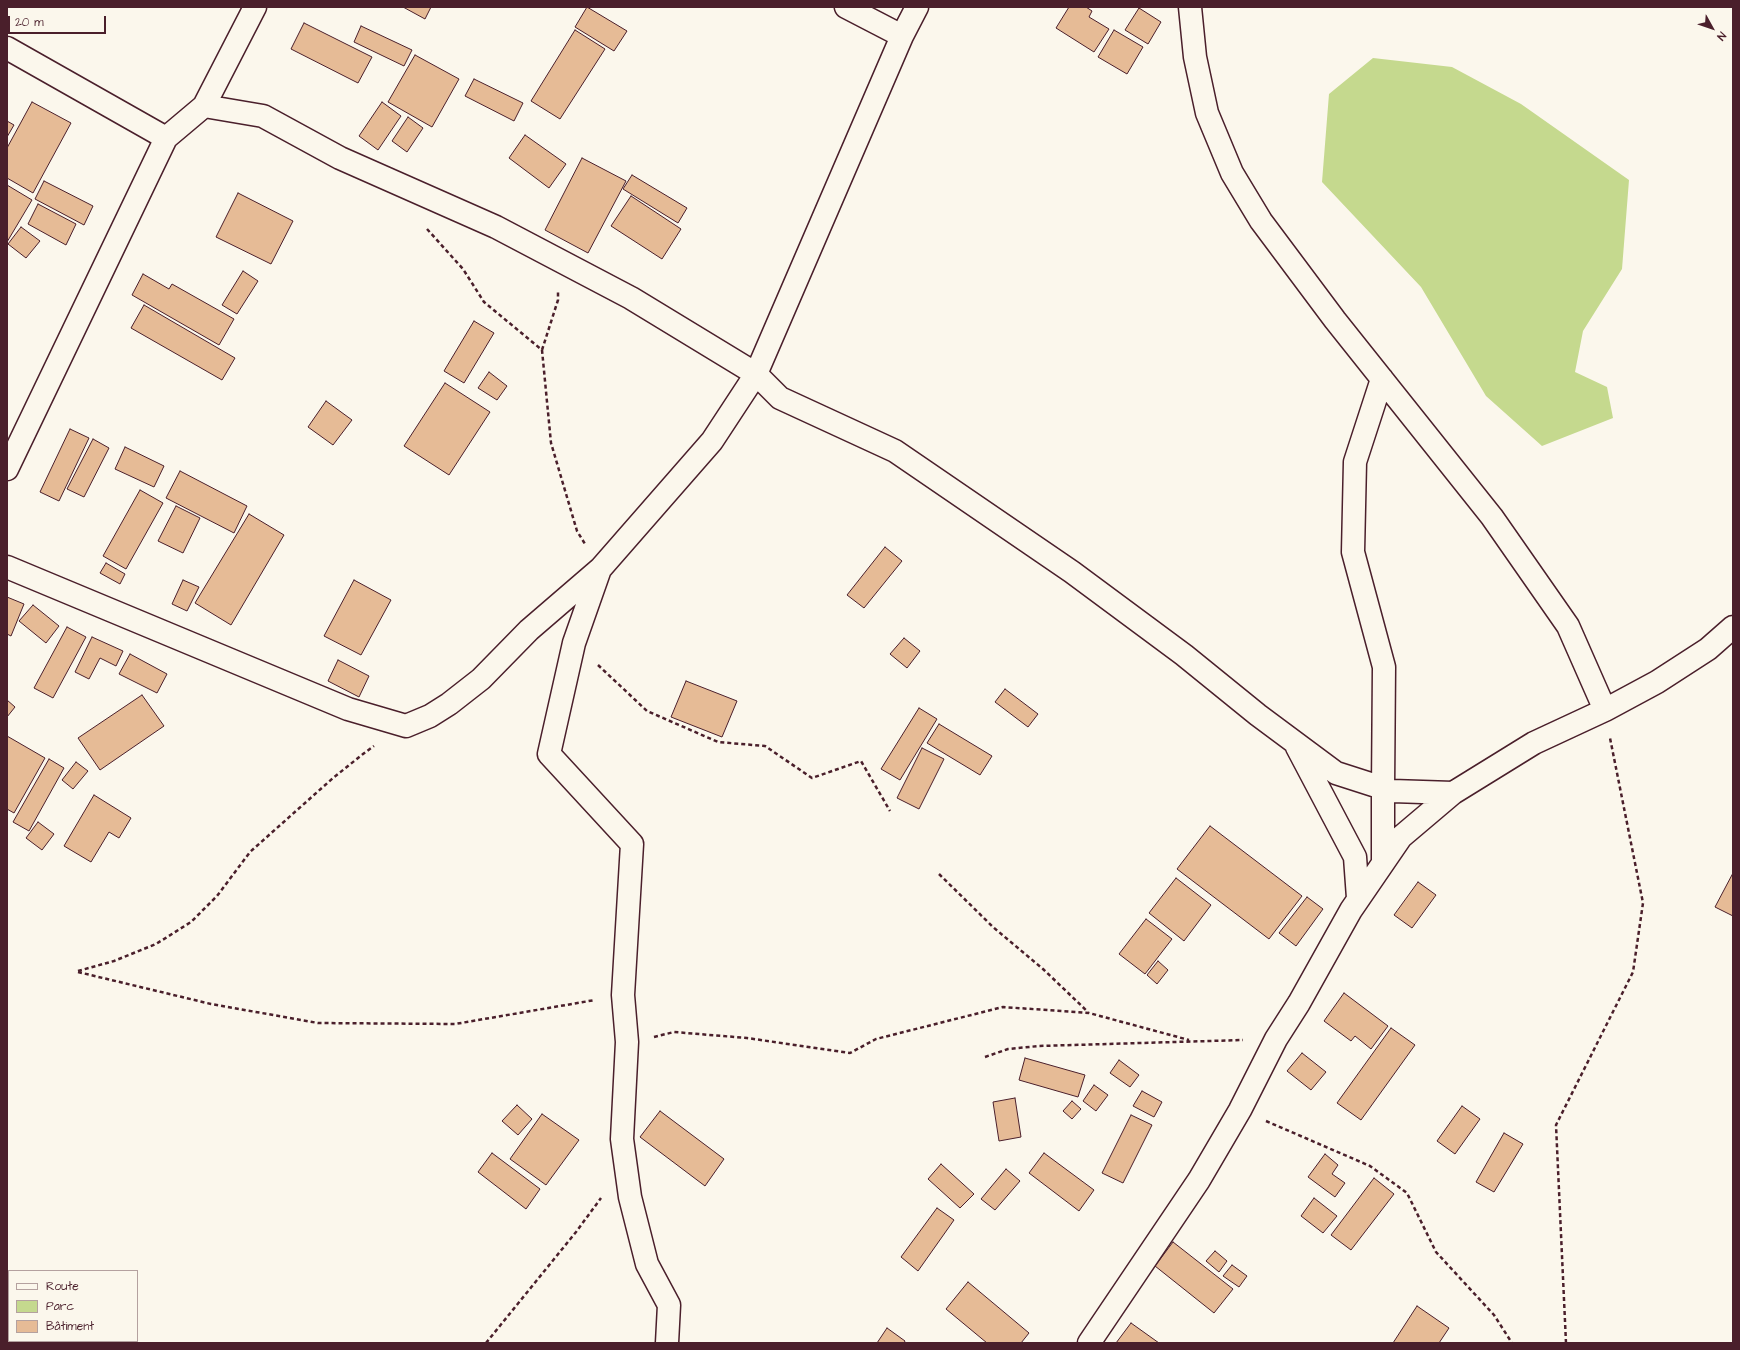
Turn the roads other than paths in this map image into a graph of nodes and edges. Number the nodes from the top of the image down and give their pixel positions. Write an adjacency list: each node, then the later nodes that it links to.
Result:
1 (255, 7): 7 (street)
2 (846, 7): 5 (street)
3 (917, 7): 5 (street)
4 (1190, 7): 10 (street)
5 (902, 36): 9 (street)
6 (7, 48): 8 (street)
7 (204, 106): 8 (street); 9 (street)
8 (166, 138): 11 (street)
9 (756, 374): 14 (street); 17 (street)
10 (1382, 379): 16 (street); 18 (street)
11 (12, 446): 12 (street)
12 (7, 469)
13 (7, 567): 14 (street)
14 (600, 568): 22 (street)
15 (1733, 627): 16 (street)
16 (1605, 710): 19 (street)
17 (1294, 741): 18 (street); 21 (street)
18 (1382, 789): 19 (street); 20 (street)
19 (1453, 793): 20 (street)
20 (1383, 862): 21 (street)
21 (1358, 898): 23 (street)
22 (667, 1343)
23 (1089, 1343)

